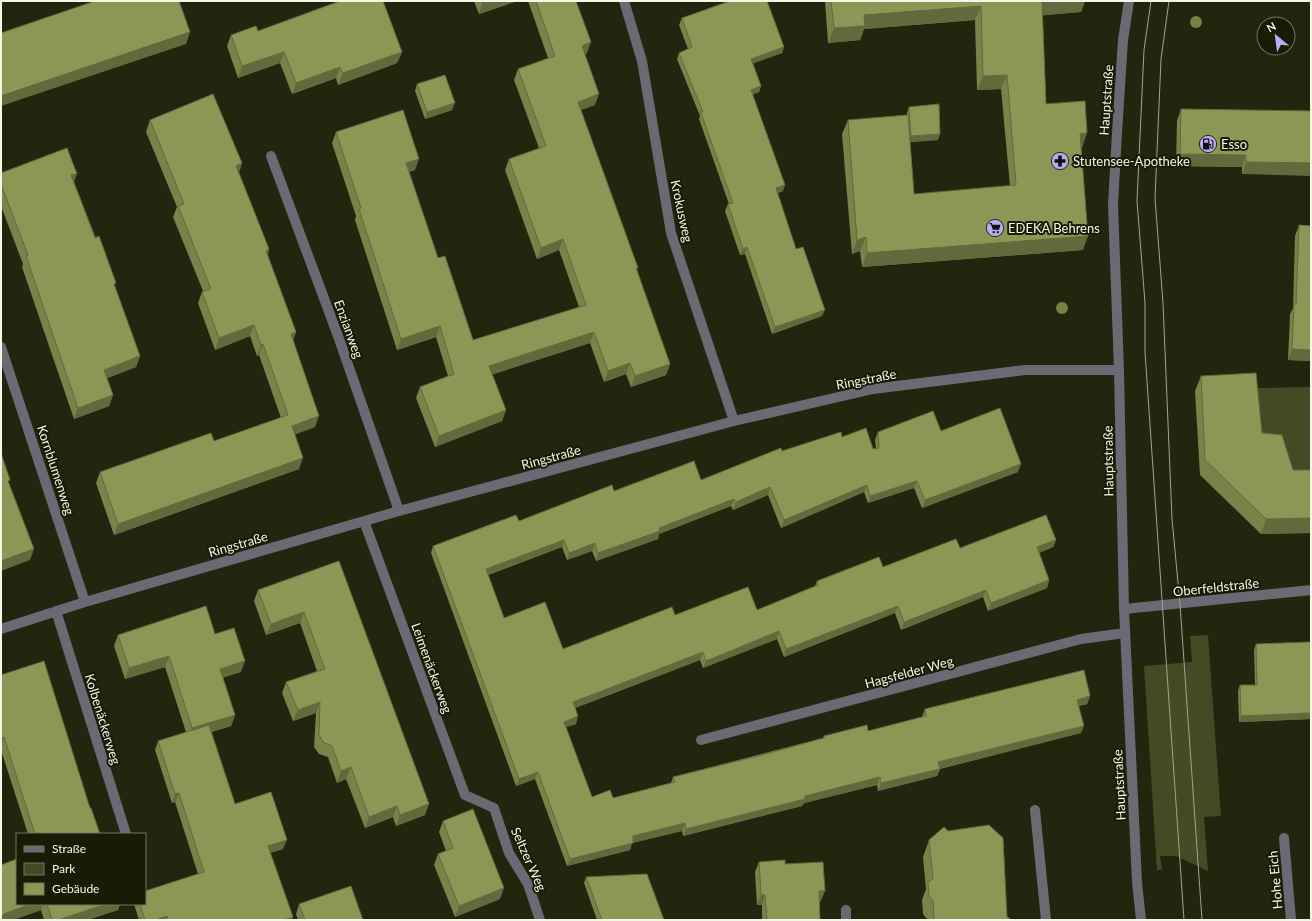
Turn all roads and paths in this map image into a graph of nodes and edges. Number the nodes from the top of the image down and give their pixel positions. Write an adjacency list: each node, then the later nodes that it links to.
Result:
1 (624, 1): 6 (street, Krokusweg)
2 (1129, 1): 5 (street, Hauptstraße)
3 (271, 156): 7 (street, Enzianweg)
4 (1, 347): 10 (street, Kornblumenweg)
5 (1119, 370): 6 (street, Ringstraße); 11 (street, Hauptstraße)
6 (734, 421): 7 (street, Ringstraße)
7 (399, 511): 8 (street, Ringstraße)
8 (364, 521): 10 (street, Ringstraße); 16 (street, Leimenäckerweg)
9 (1311, 590): 11 (street, Oberfeldstraße)
10 (85, 602): 12 (street, Ringstraße)
11 (1124, 609): 14 (street, Hauptstraße)
12 (56, 611): 13 (street, Ringstraße); 18 (street, Kolbenäckerweg)
13 (1, 629)
14 (1125, 633): 15 (street, Hagsfelder Weg); 24 (street, Hauptstraße)
15 (701, 740)
16 (494, 808): 21 (street, Seltzer Weg)
17 (1035, 810): 23 (street)
18 (126, 833)
19 (1284, 838): 25 (street, Hohe Eich)
20 (846, 910): 22 (street)
21 (540, 920)
22 (846, 920)
23 (1046, 920)
24 (1141, 920)
25 (1292, 920)

